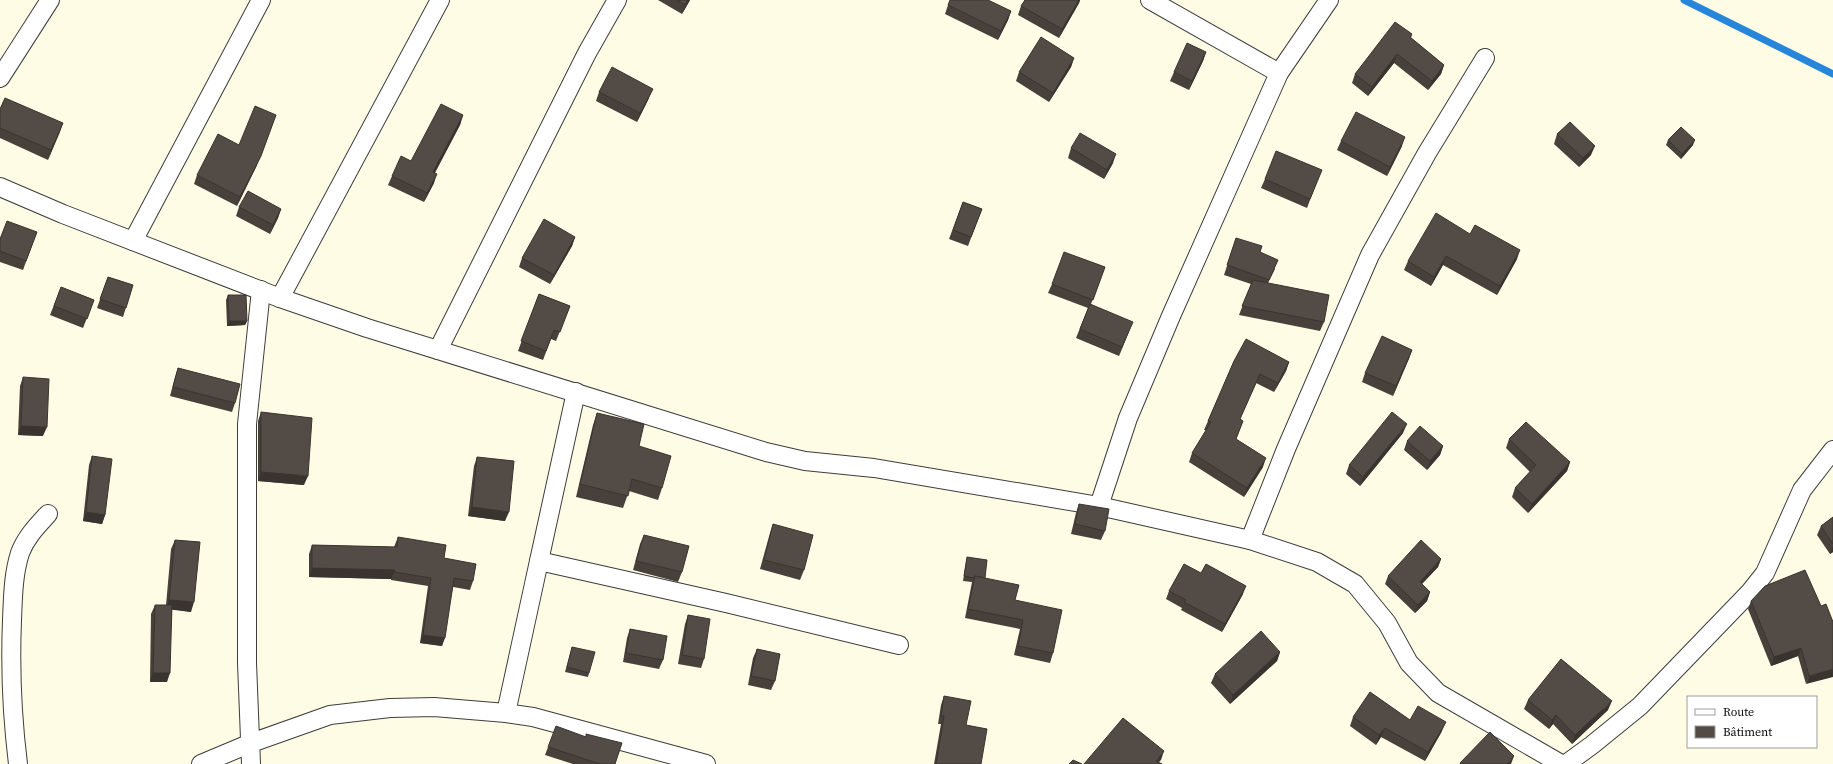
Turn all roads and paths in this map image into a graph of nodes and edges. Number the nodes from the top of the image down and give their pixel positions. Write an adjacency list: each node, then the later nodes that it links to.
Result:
1 (50, 0): 9 (street)
2 (261, 0): 11 (street)
3 (440, 0): 13 (street)
4 (616, 0): 14 (street)
5 (1150, 0): 8 (street)
6 (1329, 0): 8 (street)
7 (1485, 58): 19 (street)
8 (1279, 73): 17 (street)
9 (0, 78)
10 (0, 187): 11 (street)
11 (133, 241): 12 (street)
12 (261, 290): 13 (street); 23 (street)
13 (280, 298): 14 (street)
14 (438, 350): 15 (street)
15 (576, 392): 17 (street); 20 (street)
16 (1833, 450): 29 (street)
17 (1099, 506): 19 (street)
18 (48, 514): 24 (street)
19 (1250, 540): 28 (street)
20 (539, 561): 21 (street); 22 (street)
21 (899, 645)
22 (506, 713): 23 (street); 27 (street)
23 (251, 743): 25 (street); 26 (street)
24 (18, 764)
25 (201, 764)
26 (251, 764)
27 (706, 764)
28 (1561, 764)
29 (1566, 764)

